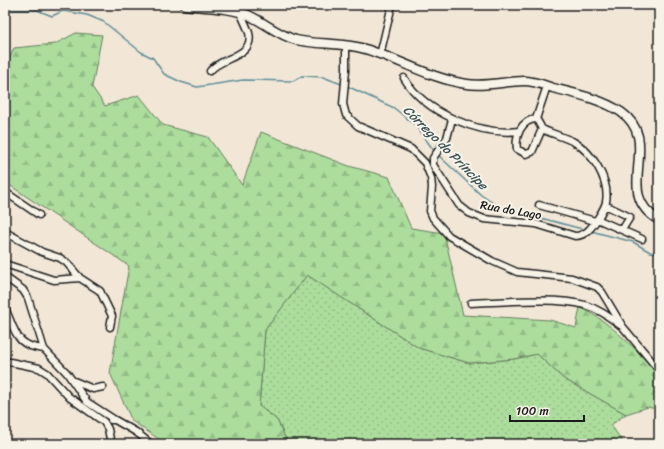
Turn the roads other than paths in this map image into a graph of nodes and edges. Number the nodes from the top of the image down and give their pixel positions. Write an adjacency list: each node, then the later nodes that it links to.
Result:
1 (185, 5): 3 (street)
2 (392, 5): 5 (street)
3 (240, 12): 4 (street); 6 (street)
4 (346, 45): 5 (street); 28 (street)
5 (380, 55): 8 (street)
6 (210, 71)
7 (404, 78): 9 (street)
8 (547, 86): 10 (street); 18 (street)
9 (452, 119): 12 (street); 17 (street, Rua do Lago)
10 (536, 119): 11 (street); 12 (street)
11 (542, 129): 12 (street); 15 (street)
12 (520, 131)
13 (5, 192): 16 (street)
14 (539, 205): 17 (street)
15 (605, 205): 17 (street); 19 (street)
16 (39, 215)
17 (596, 220): 19 (street)
18 (659, 220)
19 (622, 230): 21 (street)
20 (5, 232): 24 (street)
21 (642, 239)
22 (5, 264): 24 (street)
23 (5, 278): 29 (street)
24 (80, 278): 27 (street)
25 (471, 303): 28 (street)
26 (5, 308): 29 (street)
27 (110, 327)
28 (623, 327): 31 (street)
29 (44, 350): 32 (street)
30 (5, 361): 35 (street)
31 (659, 370)
32 (72, 380): 33 (street); 34 (street)
33 (103, 387)
34 (114, 420): 35 (street); 37 (street)
35 (104, 422): 36 (street)
36 (111, 444)
37 (151, 444)

